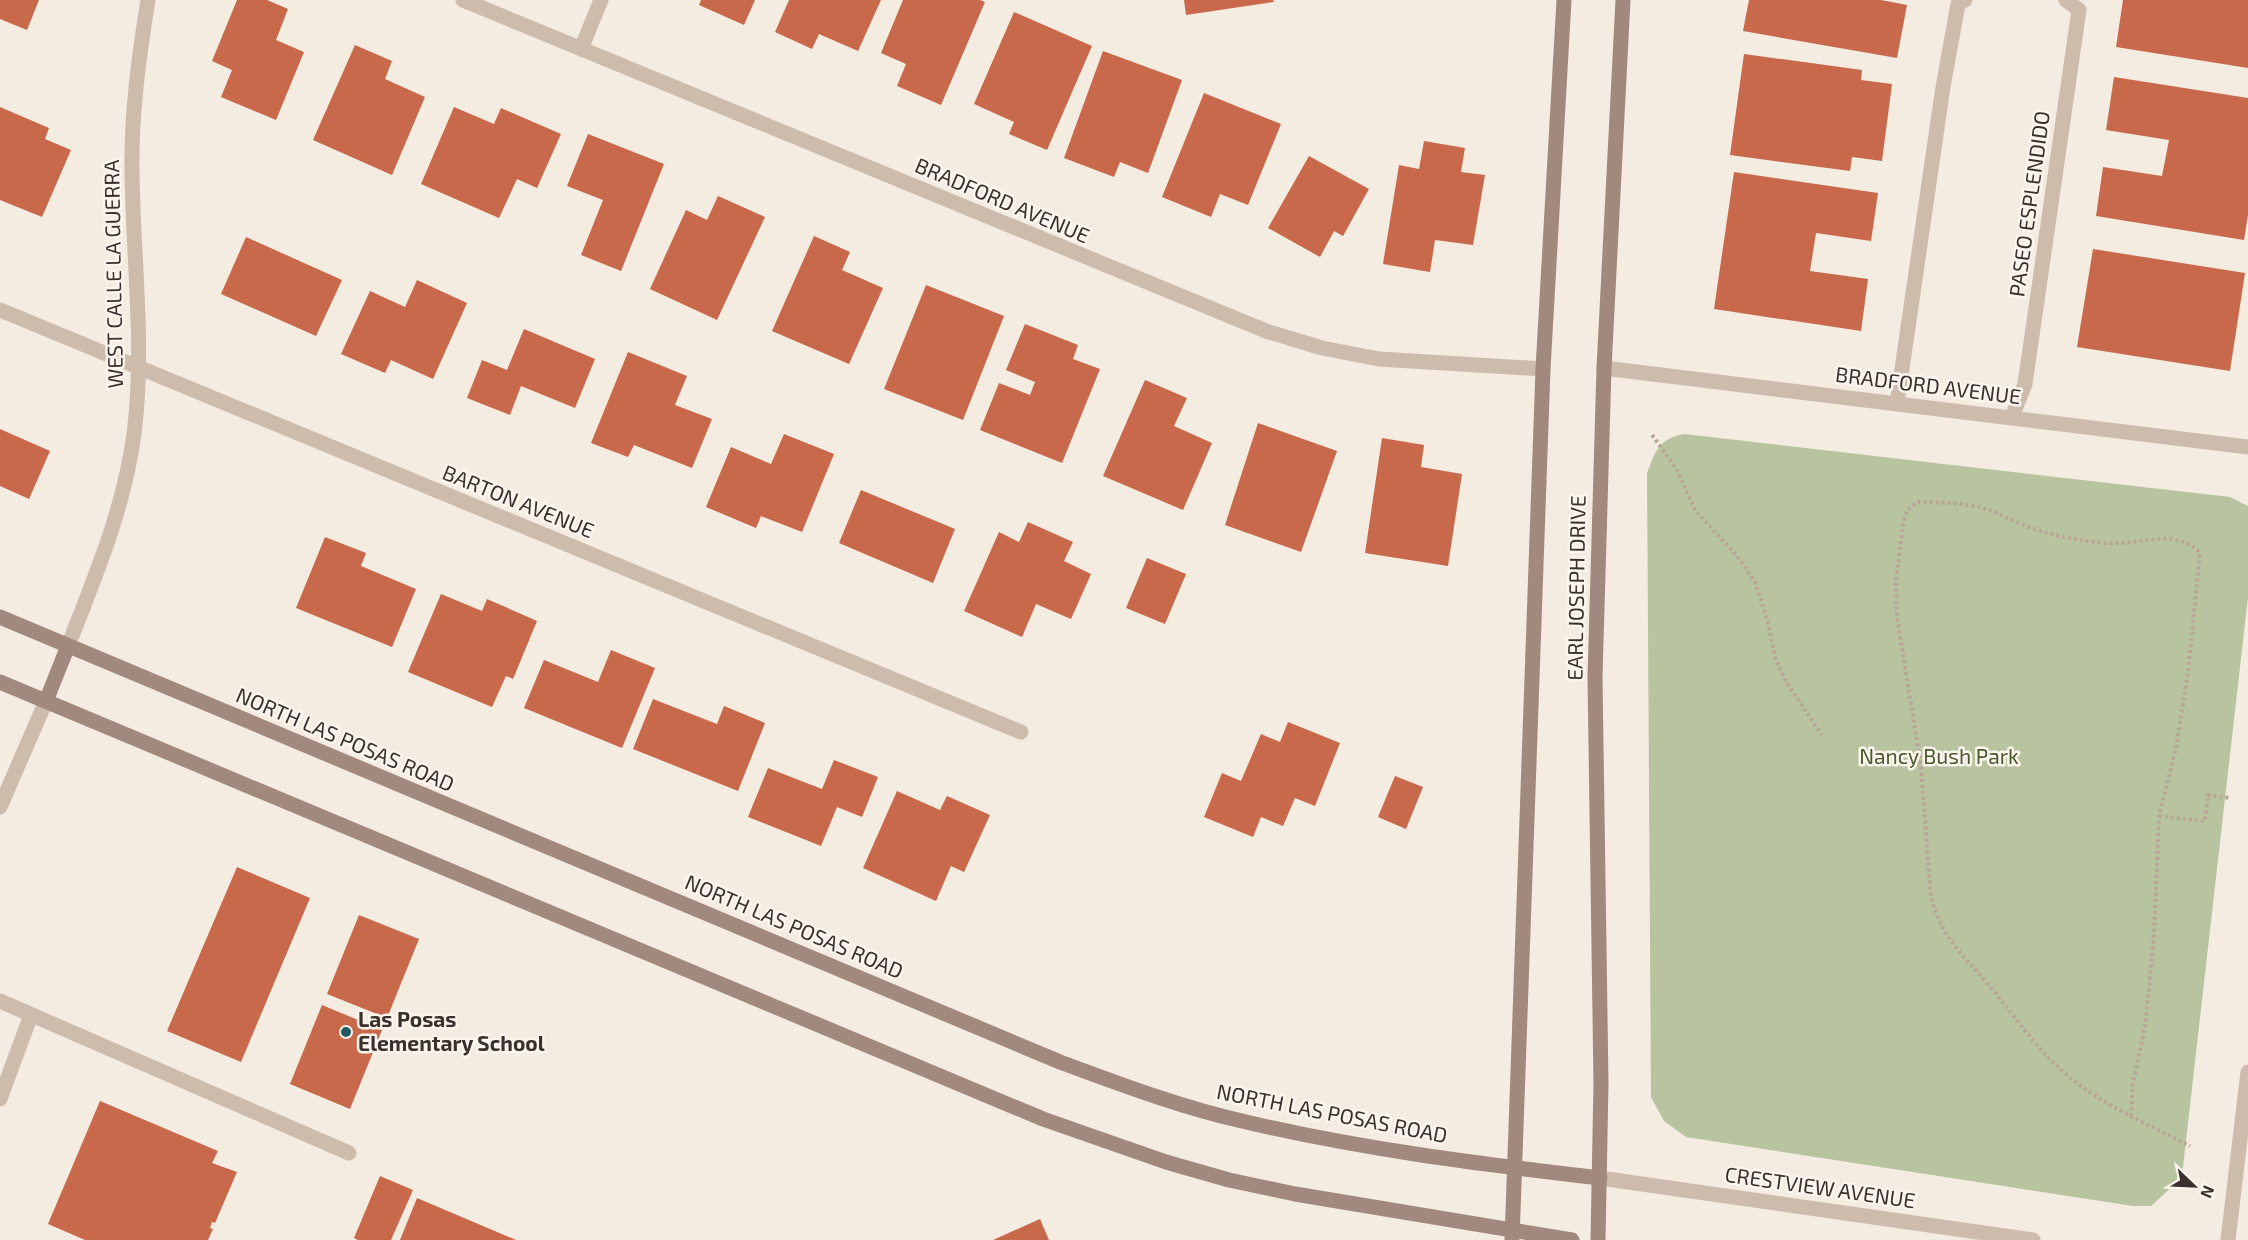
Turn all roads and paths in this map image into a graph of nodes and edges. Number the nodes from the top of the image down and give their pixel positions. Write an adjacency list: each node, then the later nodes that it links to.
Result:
1 (148, 0): 10 (street, WEST CALLE LA GUERRA)
2 (463, 0): 8 (street, BRADFORD AVENUE)
3 (601, 0): 8 (street)
4 (1564, 0): 12 (main road, EARL JOSEPH DRIVE)
5 (1623, 0): 11 (main road, EARL JOSEPH DRIVE)
6 (1965, 0): 13 (street)
7 (2066, 0): 14 (street, PASEO ESPLENDIDO)
8 (581, 49): 12 (street, BRADFORD AVENUE)
9 (0, 310): 10 (street, BARTON AVENUE)
10 (139, 368): 18 (street, WEST CALLE LA GUERRA); 21 (street, BARTON AVENUE)
11 (1604, 368): 13 (street, BRADFORD AVENUE); 34 (main road, EARL JOSEPH DRIVE)
12 (1543, 369): 33 (main road, EARL JOSEPH DRIVE)
13 (1897, 403): 14 (street, BRADFORD AVENUE)
14 (2012, 417): 16 (street, BRADFORD AVENUE)
15 (1652, 435): 22 (path)
16 (2248, 447)
17 (0, 617): 18 (main road, NORTH LAS POSAS ROAD)
18 (68, 646): 20 (main road); 33 (main road, NORTH LAS POSAS ROAD)
19 (0, 682): 20 (main road)
20 (46, 701): 24 (street); 35 (main road)
21 (1021, 732)
22 (1822, 735)
23 (2231, 798): 25 (path)
24 (0, 807)
25 (2159, 816): 30 (path); 30 (path)
26 (0, 1001): 27 (street)
27 (31, 1015): 29 (street); 32 (street)
28 (2248, 1072): 39 (street)
29 (0, 1099)
30 (2131, 1116): 31 (path)
31 (2190, 1146)
32 (349, 1153)
33 (1515, 1168): 34 (main road, NORTH LAS POSAS ROAD); 35 (main road, EARL JOSEPH DRIVE)
34 (1600, 1178): 37 (main road, EARL JOSEPH DRIVE); 38 (street, CRESTVIEW AVENUE)
35 (1512, 1236): 36 (main road)
36 (1572, 1240)
37 (1598, 1240)
38 (2033, 1240)
39 (2228, 1240)

